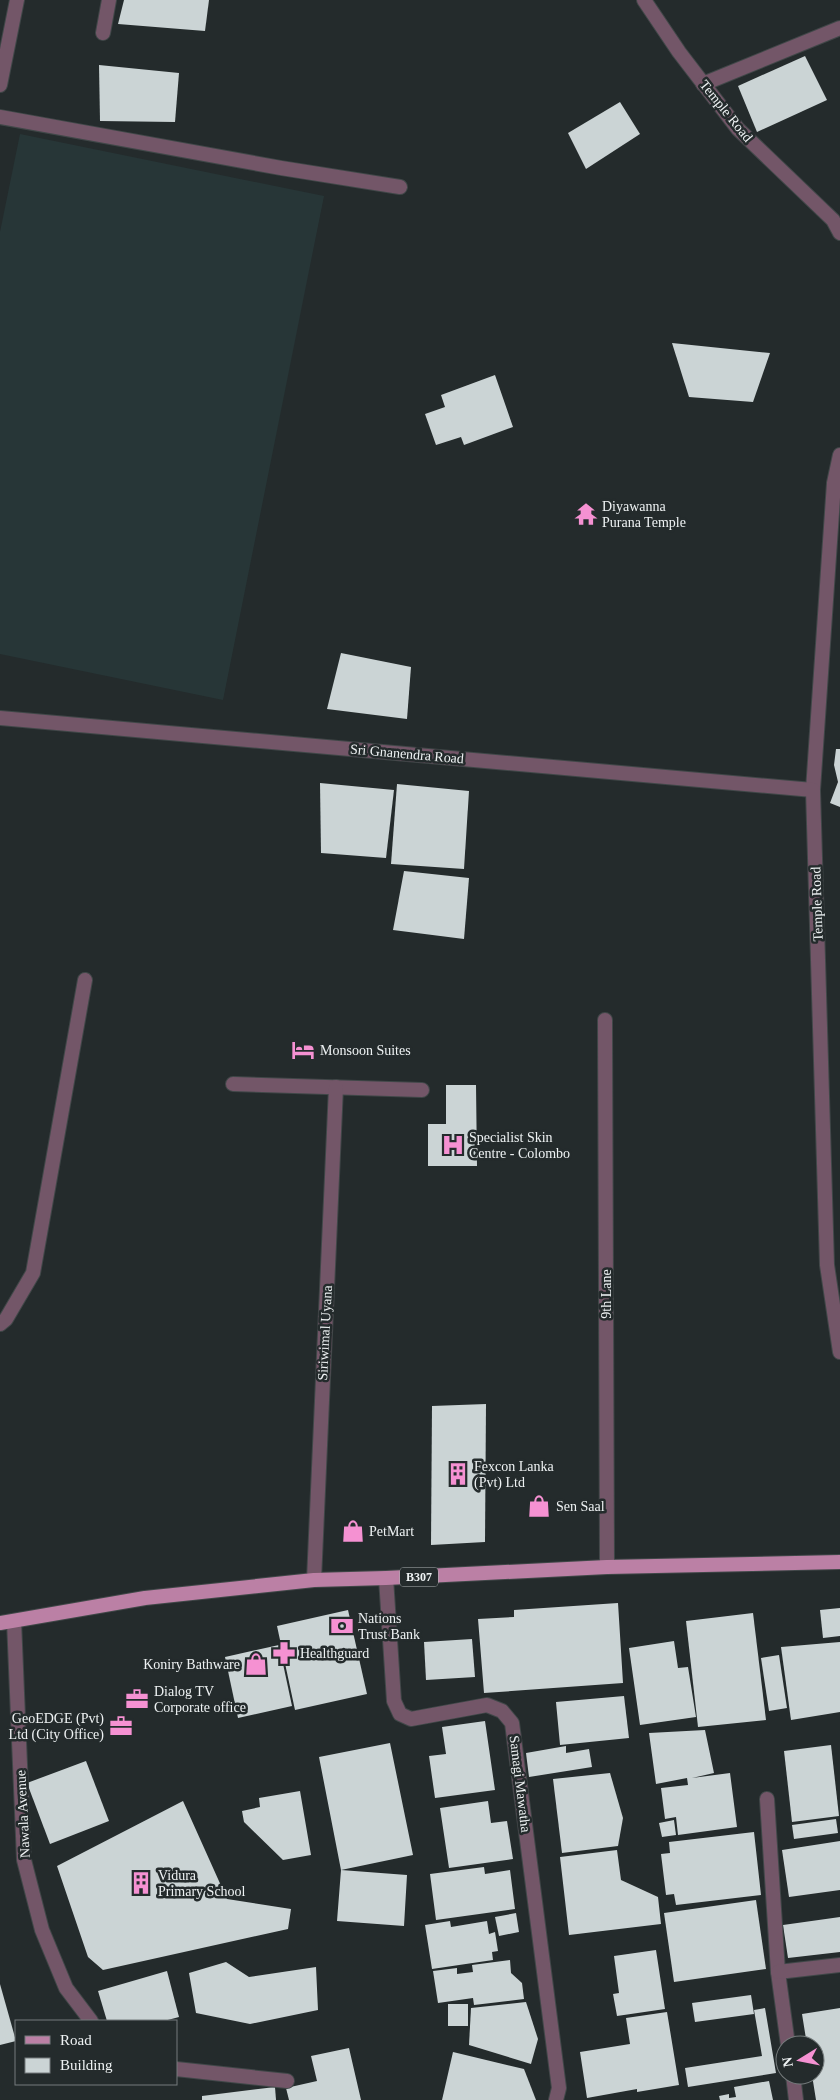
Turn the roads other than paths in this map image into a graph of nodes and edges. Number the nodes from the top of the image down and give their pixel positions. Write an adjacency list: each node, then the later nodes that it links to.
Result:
1 (18, 0): 7 (street)
2 (109, 0): 5 (street)
3 (644, 0): 6 (street, Temple Road)
4 (840, 28): 6 (street)
5 (103, 33)
6 (704, 84): 10 (street, Temple Road)
7 (0, 85)
8 (0, 117): 9 (street)
9 (400, 186)
10 (840, 234)
11 (840, 456): 13 (street, Temple Road)
12 (0, 718): 13 (street, Sri Gnanendra Road)
13 (813, 790): 20 (street, Temple Road)
14 (85, 980): 19 (street)
15 (605, 1020): 22 (street, 9th Lane)
16 (232, 1084): 17 (street)
17 (336, 1087): 18 (street); 24 (street, Siriwimal Uyana)
18 (422, 1090)
19 (0, 1324)
20 (840, 1352)
21 (840, 1562): 22 (main road, B307)
22 (607, 1568): 23 (main road, B307)
23 (386, 1578): 24 (main road, B307); 34 (street, Samagi Mawatha)
24 (314, 1580): 25 (main road, B307)
25 (7, 1622): 29 (street, Nawala Avenue)
26 (767, 1800): 28 (street)
27 (840, 1965): 28 (street)
28 (778, 1972): 30 (street)
29 (90, 2020)
30 (787, 2035)
31 (178, 2069): 32 (street)
32 (287, 2081)
33 (794, 2085): 35 (street)
34 (556, 2100)
35 (796, 2100)

